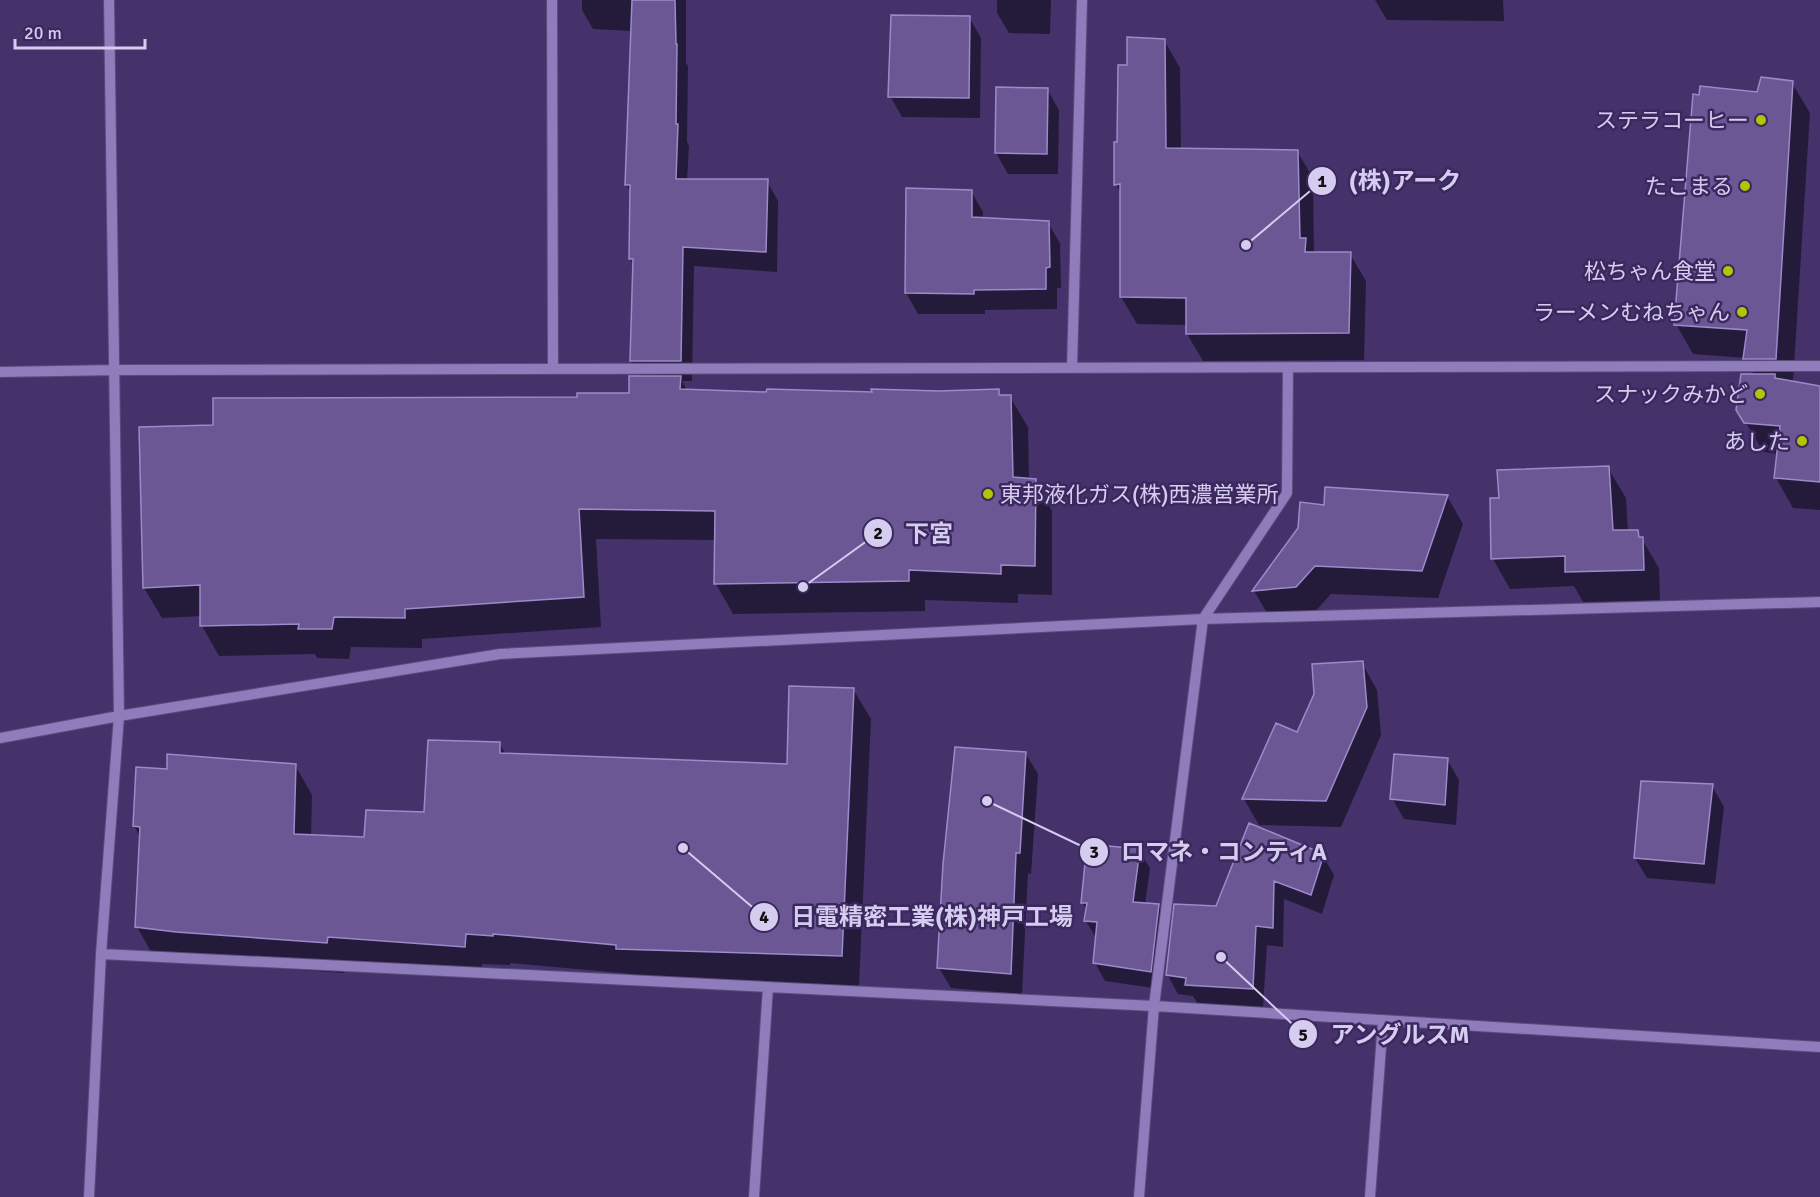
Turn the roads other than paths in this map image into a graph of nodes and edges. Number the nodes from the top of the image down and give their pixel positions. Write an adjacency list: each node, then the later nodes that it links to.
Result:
1 (109, 0): 8 (street)
2 (552, 0): 7 (street)
3 (1082, 0): 6 (street)
4 (1820, 366): 5 (street)
5 (1288, 367): 6 (street); 11 (street)
6 (1072, 368): 7 (street)
7 (553, 369): 8 (street)
8 (114, 370): 9 (street); 12 (street)
9 (0, 372)
10 (1820, 602): 11 (street)
11 (1203, 619): 12 (street); 16 (street)
12 (119, 716): 13 (street); 14 (street)
13 (0, 738)
14 (102, 954): 15 (street); 19 (street)
15 (768, 987): 16 (street); 20 (street)
16 (1154, 1006): 17 (street); 21 (street)
17 (1383, 1020): 18 (street); 22 (street)
18 (1820, 1047)
19 (89, 1197)
20 (754, 1197)
21 (1139, 1197)
22 (1370, 1197)

